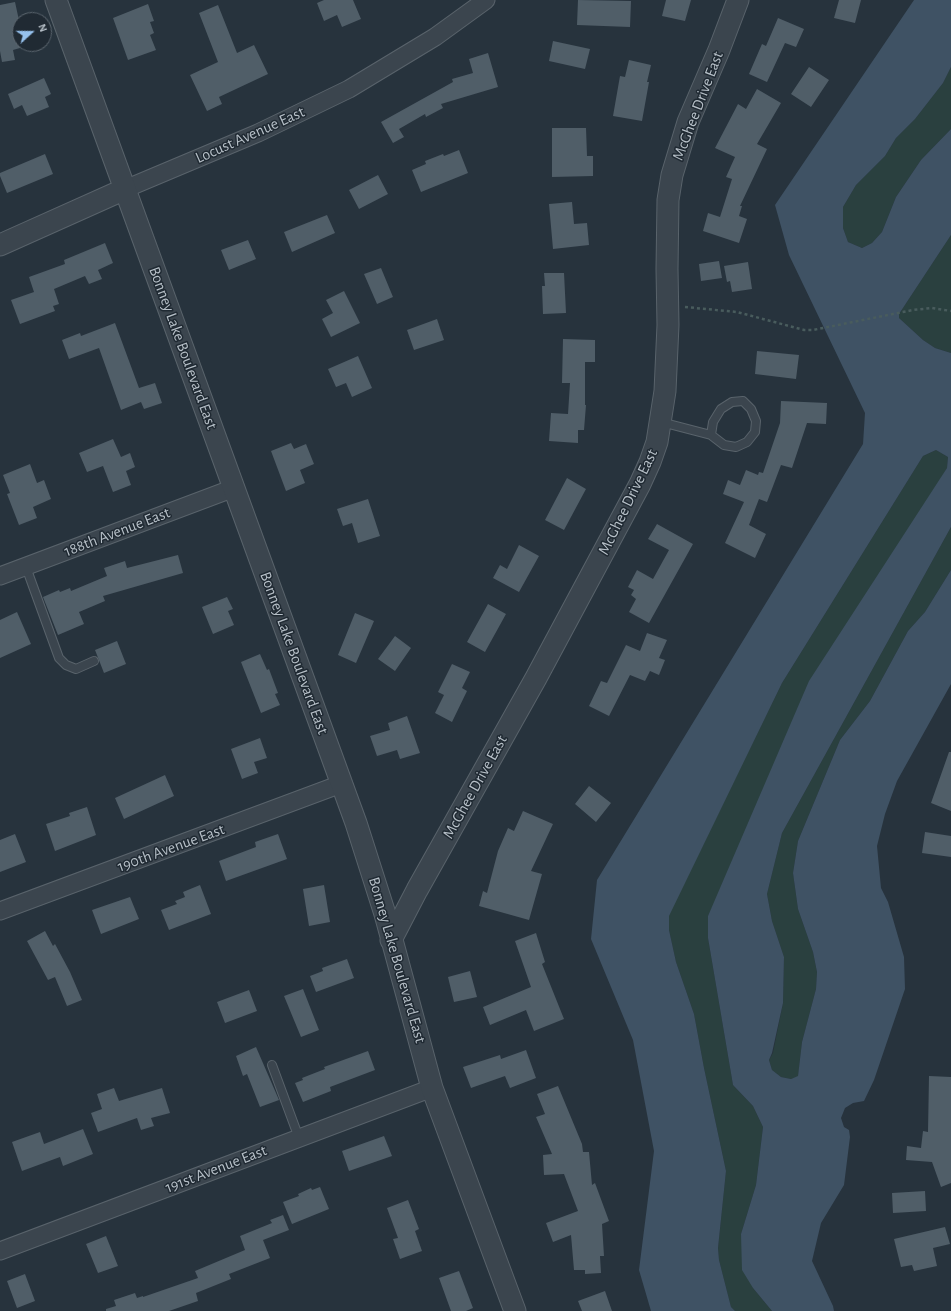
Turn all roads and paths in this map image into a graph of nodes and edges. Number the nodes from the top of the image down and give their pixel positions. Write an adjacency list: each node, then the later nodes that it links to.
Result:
1 (56, 0): 4 (street, Bonney Lake Boulevard East)
2 (486, 0): 4 (street, Locust Avenue East)
3 (738, 0): 6 (street, McGhee Drive East)
4 (125, 189): 5 (street, Locust Avenue East); 10 (street, Bonney Lake Boulevard East)
5 (0, 245)
6 (668, 305): 7 (path); 8 (street, McGhee Drive East)
7 (951, 310)
8 (661, 422): 9 (lane); 16 (street, McGhee Drive East)
9 (711, 435): 9 (lane)
10 (234, 488): 11 (street, 188th Avenue East); 14 (street, Bonney Lake Boulevard East)
11 (26, 567): 12 (street, 188th Avenue East); 13 (lane)
12 (0, 576)
13 (94, 662)
14 (341, 784): 15 (street, 190th Avenue East); 16 (street, Bonney Lake Boulevard East)
15 (0, 911)
16 (391, 940): 18 (street, Bonney Lake Boulevard East)
17 (272, 1065): 19 (lane)
18 (432, 1088): 19 (street, 191st Avenue East); 21 (street, Bonney Lake Boulevard East)
19 (299, 1138): 20 (street, 191st Avenue East)
20 (0, 1251)
21 (515, 1311)

